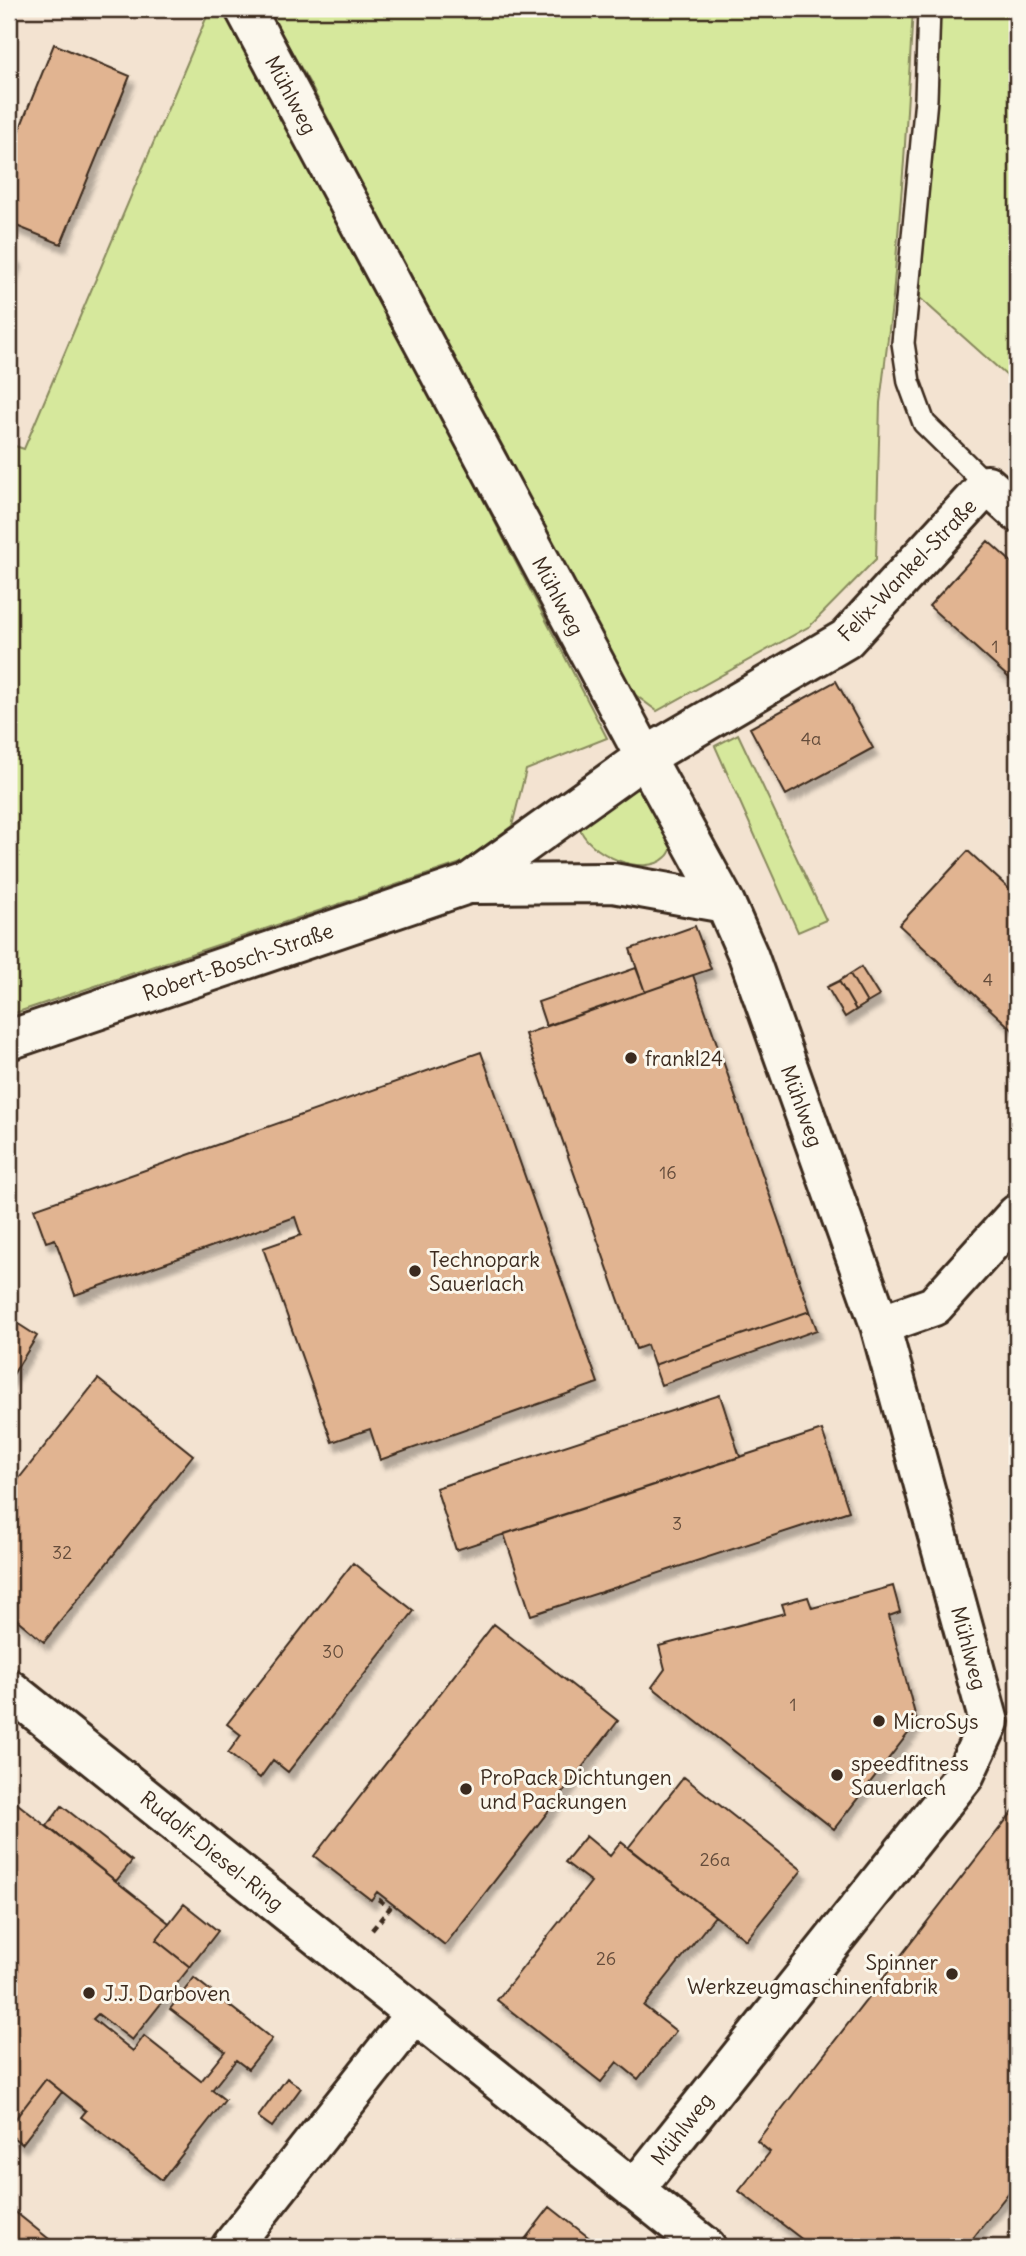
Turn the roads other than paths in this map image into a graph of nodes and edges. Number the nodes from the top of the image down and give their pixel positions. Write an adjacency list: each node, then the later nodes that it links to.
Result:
1 (245, 9): 5 (street, Mühlweg)
2 (929, 9): 3 (lane)
3 (987, 485): 4 (street, Felix-Wankel-Straße); 5 (street, Felix-Wankel-Straße)
4 (1017, 512)
5 (645, 757): 6 (street, Robert-Bosch-Straße); 7 (street, Mühlweg)
6 (468, 884): 7 (street, Robert-Bosch-Straße); 8 (street, Robert-Bosch-Straße)
7 (726, 903): 10 (street, Mühlweg)
8 (9, 1040)
9 (1017, 1214): 10 (street)
10 (880, 1325): 13 (street, Mühlweg)
11 (9, 1689): 12 (street, Rudolf-Diesel-Ring)
12 (414, 2015): 13 (street, Rudolf-Diesel-Ring); 14 (street)
13 (634, 2189): 15 (street, Rudolf-Diesel-Ring)
14 (231, 2247)
15 (706, 2247)

